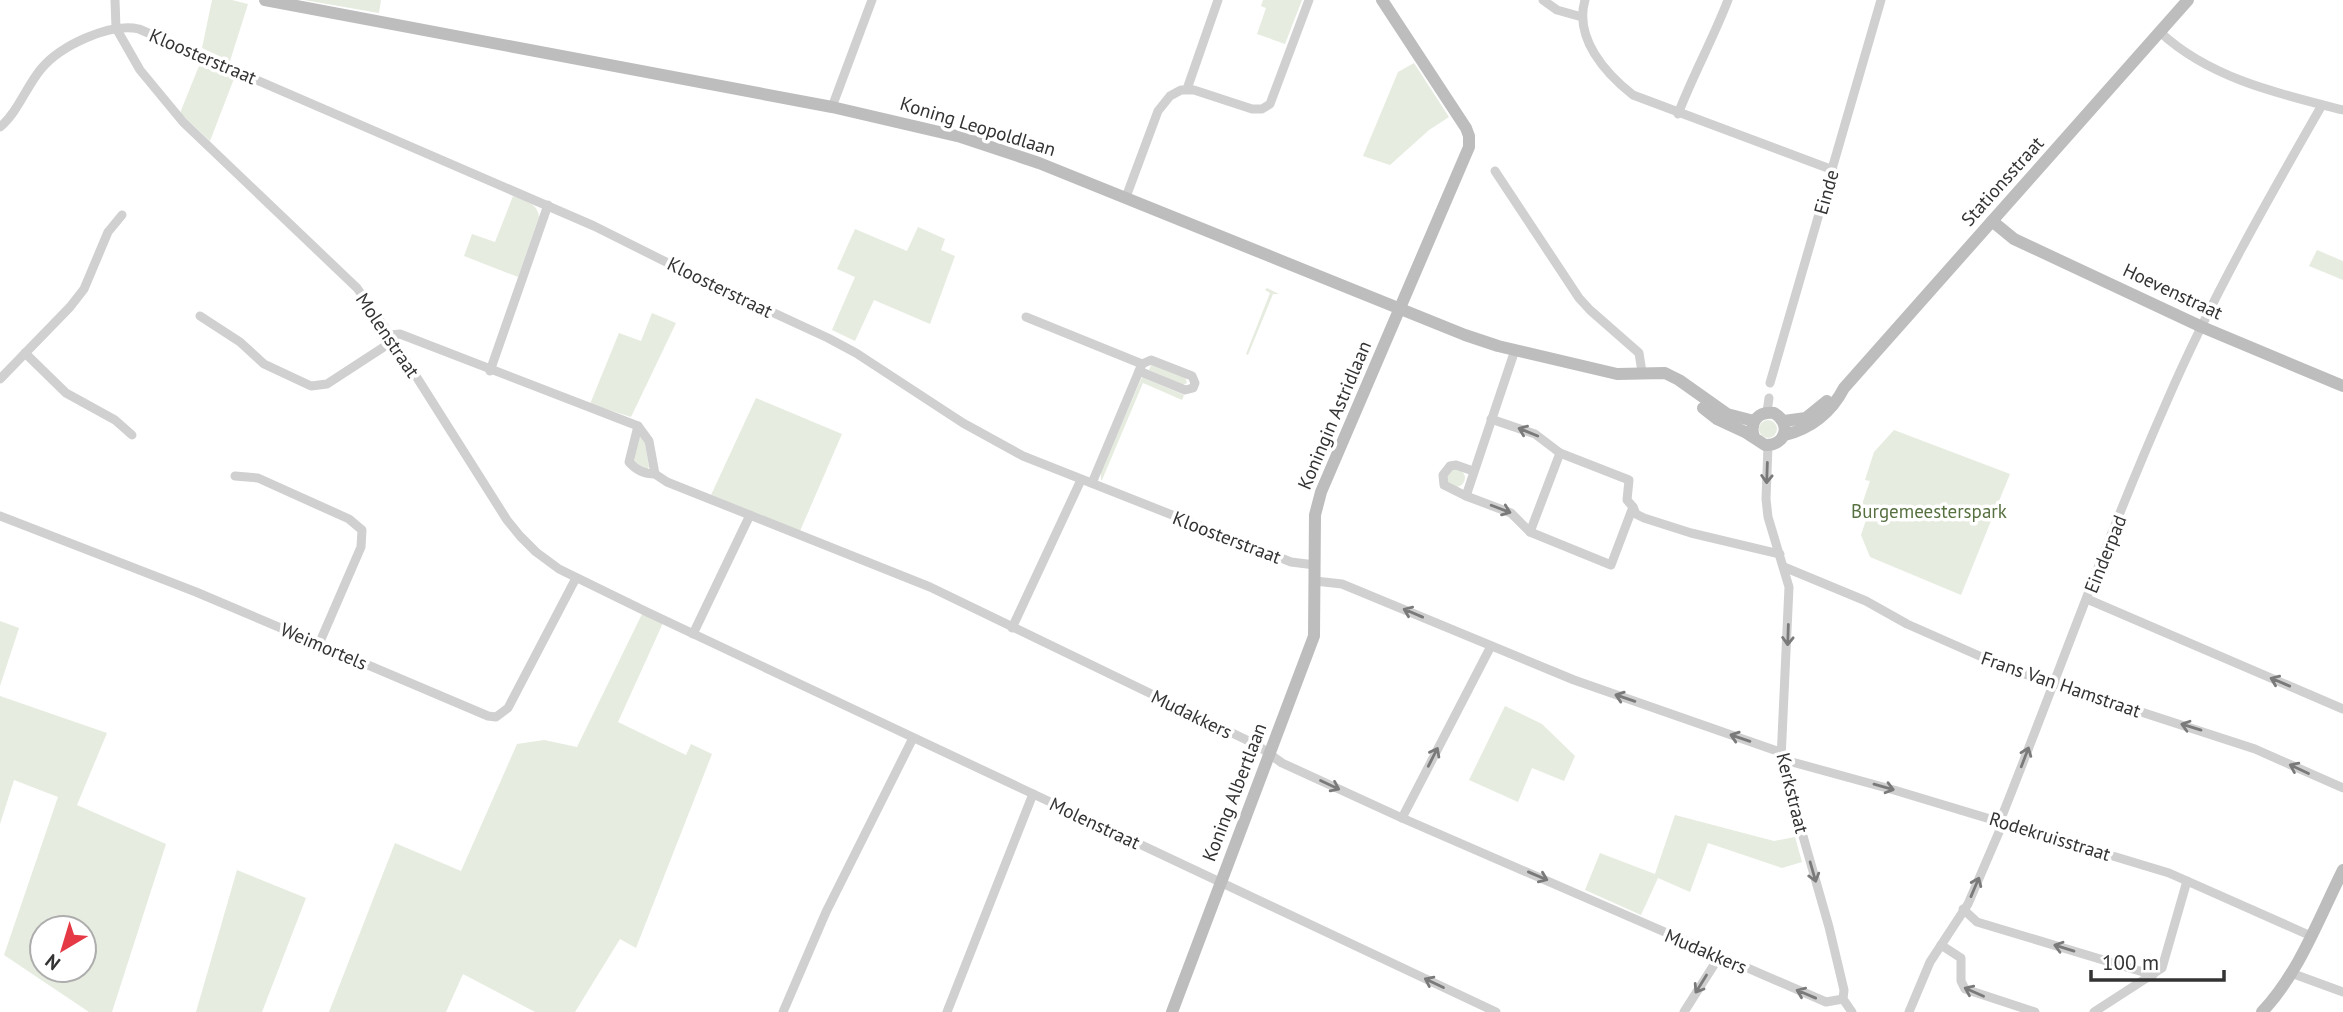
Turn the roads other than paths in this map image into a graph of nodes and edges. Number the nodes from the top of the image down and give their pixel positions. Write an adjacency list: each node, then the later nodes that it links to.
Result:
1 (115, 0): 13 (street, Molenstraat)
2 (265, 0): 17 (main road, Koning Leopoldlaan)
3 (872, 0): 17 (street)
4 (1218, 0): 15 (street)
5 (1309, 0): 15 (street)
6 (1382, 0): 27 (main road, Koningin Astridlaan)
7 (1543, 0): 12 (street)
8 (1585, 0): 12 (street)
9 (1728, 0): 19 (street)
10 (1881, 0): 21 (street, Einde)
11 (2188, 0): 14 (main road, Stationsstraat)
12 (1582, 17): 19 (street)
13 (116, 28): 20 (street); 24 (street, Kloosterstraat); 31 (street, Molenstraat)
14 (2160, 32): 16 (street); 26 (main road, Stationsstraat)
15 (1187, 89): 23 (street)
16 (2322, 105): 18 (street); 30 (street, Einderpad)
17 (832, 107): 23 (main road, Koning Leopoldlaan)
18 (2343, 110)
19 (1678, 114): 21 (street)
20 (0, 127)
21 (1832, 170): 38 (street, Einde)
22 (1494, 171): 36 (street)
23 (1126, 198): 27 (main road, Koning Leopoldlaan)
24 (548, 205): 35 (street); 54 (street, Kloosterstraat)
25 (122, 215): 33 (street)
26 (1992, 221): 30 (main road, Hoevenstraat); 46 (main road, Stationsstraat)
27 (1400, 309): 32 (main road, Koning Leopoldlaan); 62 (main road, Koningin Astridlaan)
28 (200, 316): 31 (street)
29 (1026, 317): 34 (street)
30 (2202, 327): 39 (main road, Hoevenstraat); 66 (street, Einderpad)
31 (392, 338): 35 (street); 64 (street, Molenstraat)
32 (1515, 350): 36 (main road, Koning Leopoldlaan); 43 (street)
33 (25, 353): 37 (street); 47 (street)
34 (1141, 368): 34 (street); 55 (street)
35 (490, 370): 45 (street)
36 (1648, 372): 41 (main road)
37 (0, 379)
38 (1770, 383)
39 (2343, 386)
40 (1769, 398): 42 (street)
41 (1709, 407): 44 (main road); 48 (main road)
42 (1767, 412): 44 (main road); 46 (main road)
43 (1491, 419): 50 (street, one-way to 43); 51 (street)
44 (1754, 421): 48 (main road)
45 (638, 426): 52 (street); 52 (street, Mudakkers)
46 (1784, 428): 49 (main road)
47 (132, 435)
48 (1754, 437): 49 (main road)
49 (1768, 446): 61 (street, Kerkstraat, one-way to 61)
50 (1560, 453): 57 (street); 60 (street)
51 (1473, 471): 56 (street); 56 (street)
52 (655, 474): 59 (street, Mudakkers)
53 (235, 476): 69 (street)
54 (1081, 480): 55 (street, Kloosterstraat); 67 (street)
55 (1092, 483): 62 (street, Kloosterstraat)
56 (1466, 496): 60 (street, one-way to 60)
57 (1633, 507): 60 (street); 61 (street)
58 (0, 516): 69 (street, Weimortels)
59 (750, 516): 67 (street, Mudakkers); 68 (street)
60 (1530, 532)
61 (1780, 554): 63 (street, Kerkstraat)
62 (1315, 565): 65 (main road, Koningin Astridlaan)
63 (1784, 568): 71 (street, Frans Van Hamstraat); 75 (street, Kerkstraat, one-way to 75)
64 (576, 578): 68 (street, Molenstraat); 69 (street, Weimortels)
65 (1315, 582): 70 (street, one-way to 65); 74 (main road, Koning Albertlaan)
66 (2087, 599): 71 (street, Einderpad); 72 (street, one-way to 66)
67 (1012, 628): 74 (street, Mudakkers)
68 (693, 634): 73 (street, Molenstraat)
69 (319, 644)
70 (1490, 646): 75 (street, one-way to 70); 78 (street, one-way to 70)
71 (2053, 683): 76 (street, Frans Van Hamstraat, one-way to 71); 79 (street, Einderpad, one-way to 71)
72 (2343, 709)
73 (913, 737): 77 (street, Molenstraat); 91 (street)
74 (1269, 754): 78 (street, Mudakkers, one-way to 78); 82 (main road, Koning Albertlaan)
75 (1781, 755): 79 (street, Rodekruisstraat, one-way to 79); 90 (street, Kerkstraat, one-way to 90)
76 (2343, 788)
77 (1033, 794): 82 (street, Molenstraat); 92 (street)
78 (1402, 818): 86 (street, Mudakkers, one-way to 86)
79 (2000, 821): 81 (street, Rodekruisstraat); 83 (street, Einderpad, one-way to 79)
80 (2343, 870): 84 (main road)
81 (2187, 881): 84 (street, Rodekruisstraat); 88 (street)
82 (1221, 882): 93 (main road, Koning Albertlaan); 94 (street, Molenstraat, one-way to 82)
83 (1963, 909): 85 (street, Einderpad); 88 (street, one-way to 83)
84 (2311, 936): 87 (main road)
85 (1941, 946): 97 (street, Einderpad); 98 (street, one-way to 85)
86 (1719, 957): 90 (street, Mudakkers, one-way to 86); 95 (street, one-way to 95)
87 (2291, 973): 89 (street); 100 (main road)
88 (2153, 975): 99 (street)
89 (2343, 992)
90 (1843, 999): 96 (street, Kerkstraat)
91 (783, 1012)
92 (947, 1012)
93 (1172, 1012)
94 (1496, 1012)
95 (1684, 1012)
96 (1852, 1012)
97 (1909, 1012)
98 (2035, 1012)
99 (2094, 1012)
100 (2262, 1012)

